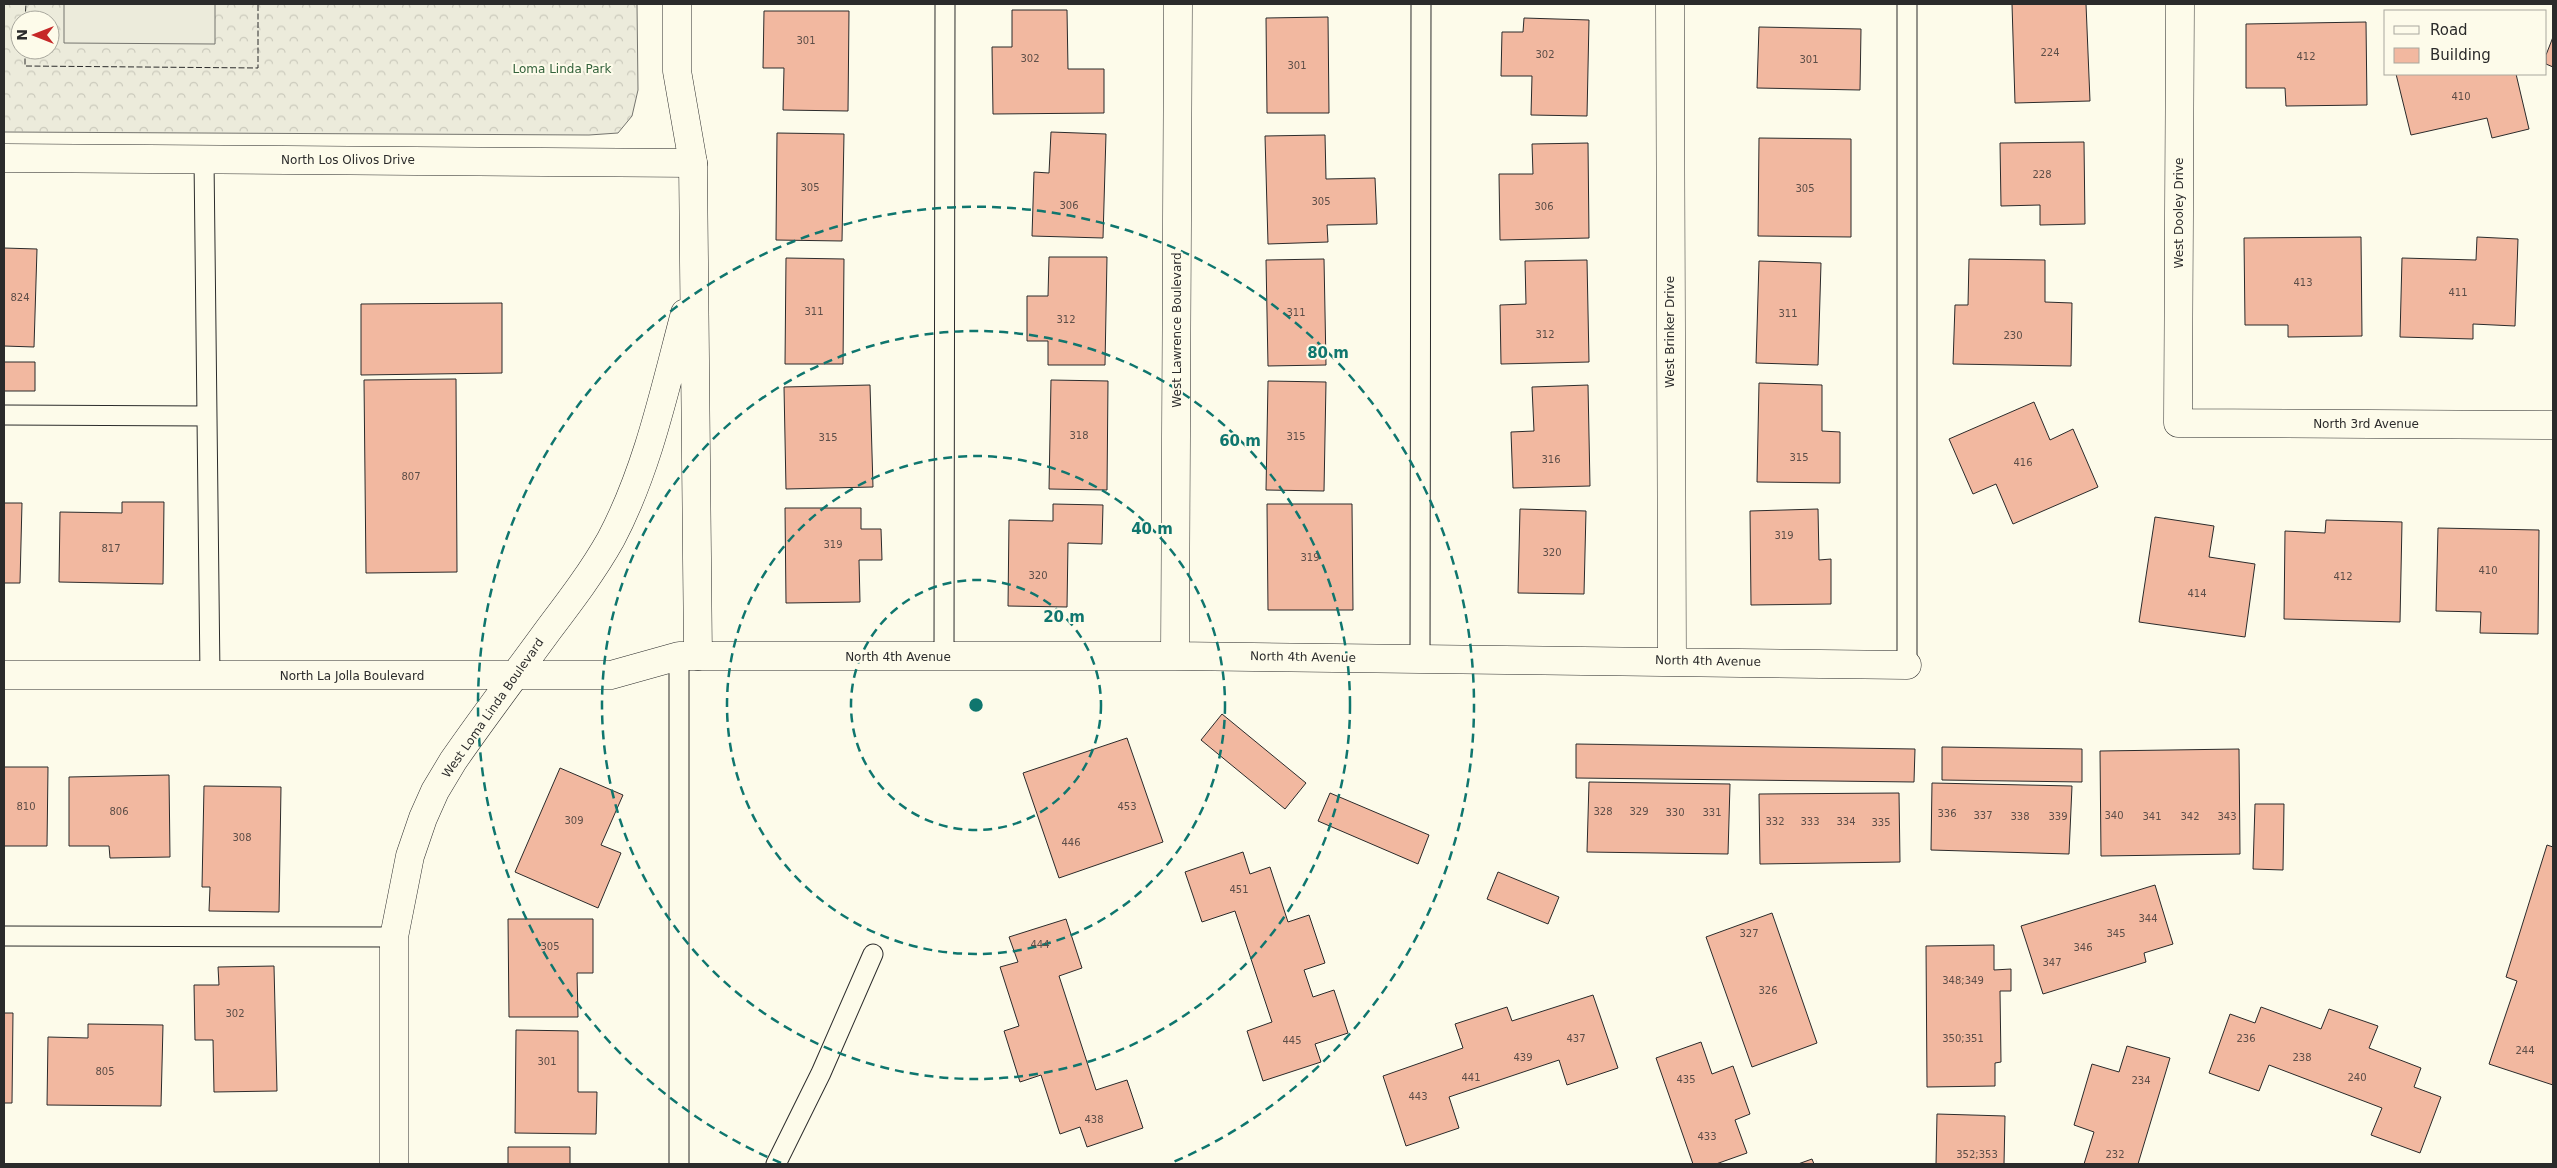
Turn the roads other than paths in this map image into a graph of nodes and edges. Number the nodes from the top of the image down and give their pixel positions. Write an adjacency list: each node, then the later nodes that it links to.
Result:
1 (677, 4): 10 (street, West Loma Linda Boulevard)
2 (945, 4): 18 (lane)
3 (1178, 4): 17 (street, West Lawrence Boulevard)
4 (1421, 4): 19 (lane)
5 (1670, 4): 20 (street, West Brinker Drive)
6 (1907, 4): 21 (lane)
7 (2180, 4): 14 (street, West Dooley Drive)
8 (4, 158): 9 (street, North Los Olivos Drive)
9 (204, 159): 10 (street, North Los Olivos Drive); 13 (lane)
10 (693, 163): 11 (street, West Loma Linda Boulevard)
11 (694, 277): 16 (street, West Loma Linda Boulevard); 24 (street, West Loma Linda Boulevard)
12 (4, 415): 13 (lane)
13 (207, 416): 23 (lane)
14 (2178, 423): 15 (street, North 3rd Avenue)
15 (2553, 425)
16 (688, 656): 18 (street, North 4th Avenue); 24 (street, North La Jolla Boulevard); 29 (lane)
17 (1175, 656): 18 (street, North 4th Avenue); 19 (street, North 4th Avenue)
18 (944, 657)
19 (1420, 659): 20 (street, North 4th Avenue)
20 (1672, 660): 21 (street, North 4th Avenue)
21 (1907, 664)
22 (4, 675): 23 (street, North La Jolla Boulevard)
23 (210, 676): 24 (street, North La Jolla Boulevard)
24 (514, 676): 26 (street, West Loma Linda Boulevard)
25 (4, 936): 26 (lane)
26 (394, 937): 28 (street, West Loma Linda Boulevard)
27 (873, 954): 30 (lane)
28 (394, 1164)
29 (679, 1164)
30 (776, 1164)

